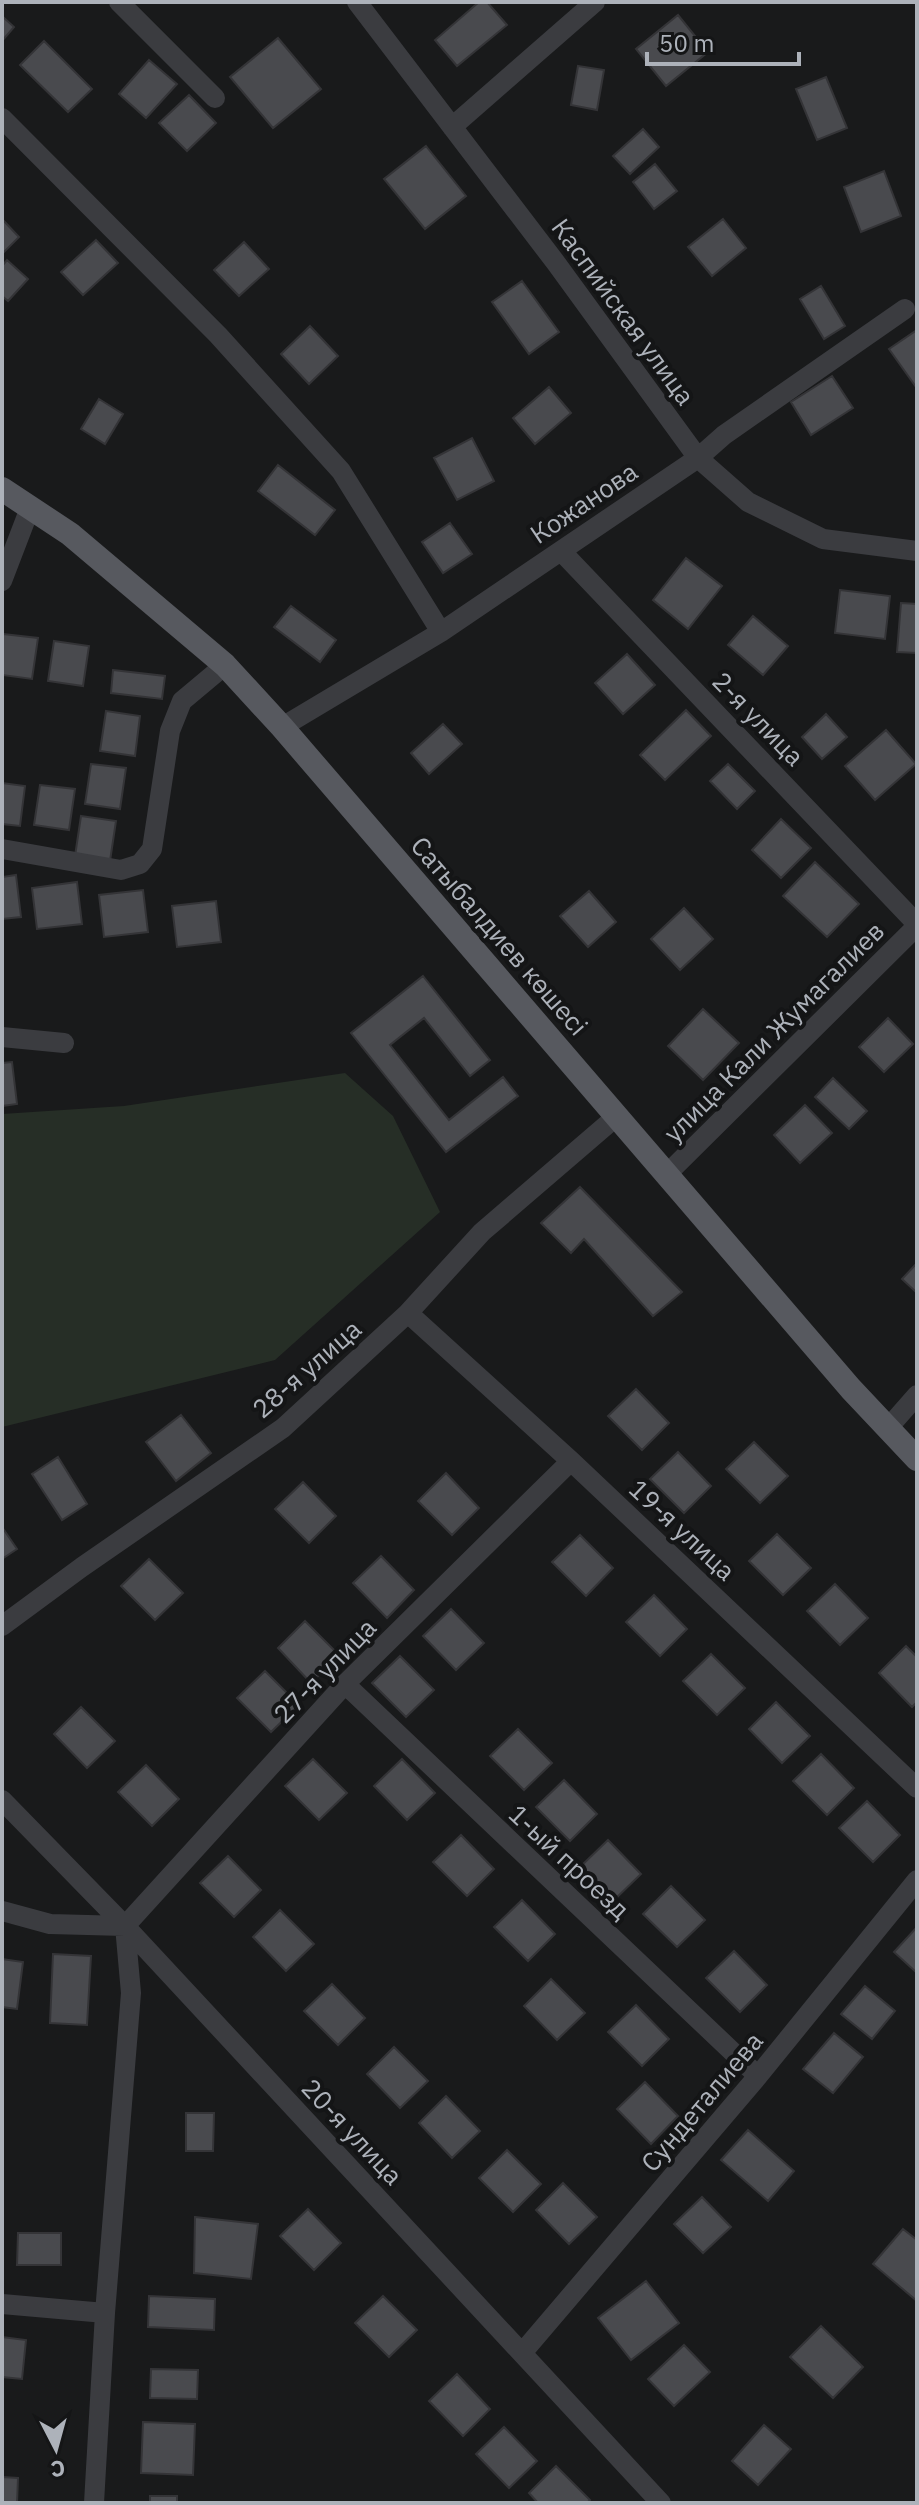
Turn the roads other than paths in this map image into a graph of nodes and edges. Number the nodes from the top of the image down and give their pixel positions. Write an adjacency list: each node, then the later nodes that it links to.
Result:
1 (119, 2): 4 (street)
2 (357, 2): 6 (street, Каспийская улица)
3 (595, 2): 6 (street)
4 (215, 98)
5 (2, 118): 14 (street)
6 (452, 127): 8 (street, Каспийская улица)
7 (905, 309): 8 (street, Кожанова)
8 (698, 458): 11 (street, Кожанова); 12 (street, Каспийская улица)
9 (2, 489): 10 (main road, Сатыбалдиев көшесі)
10 (30, 508): 13 (street); 15 (main road, Сатыбалдиев көшесі)
11 (561, 551): 14 (street, Кожанова); 18 (street, 2-я улица)
12 (917, 551)
13 (2, 581)
14 (441, 632): 16 (street, Кожанова)
15 (225, 665): 16 (main road, Сатыбалдиев көшесі); 17 (street)
16 (282, 727): 21 (main road, Сатыбалдиев көшесі)
17 (2, 849)
18 (917, 925): 22 (street, улица Кали Жумагалиев)
19 (2, 1037): 20 (street)
20 (64, 1043)
21 (617, 1116): 22 (main road, Сатыбалдиев көшесі); 23 (street, 28-я улица)
22 (667, 1174): 25 (main road, Сатыбалдиев көшесі)
23 (408, 1313): 27 (street, 19-я улица); 28 (street, 28-я улица)
24 (917, 1395): 25 (street)
25 (888, 1428): 26 (main road, Сатыбалдиев көшесі)
26 (917, 1459)
27 (571, 1461): 29 (street, 27-я улица); 30 (street, 19-я улица)
28 (2, 1626)
29 (345, 1684): 34 (street, 27-я улица); 35 (street, 1-ый проезд)
30 (917, 1788)
31 (2, 1800): 34 (street, 20-я улица)
32 (917, 1880): 35 (street, Сундеталиева)
33 (2, 1911): 34 (street)
34 (125, 1926): 37 (street); 38 (street, 20-я улица)
35 (758, 2076): 38 (street, Сундеталиева)
36 (2, 2304): 37 (street)
37 (105, 2313): 39 (street)
38 (522, 2353): 40 (street, 20-я улица)
39 (94, 2503)
40 (661, 2503)

